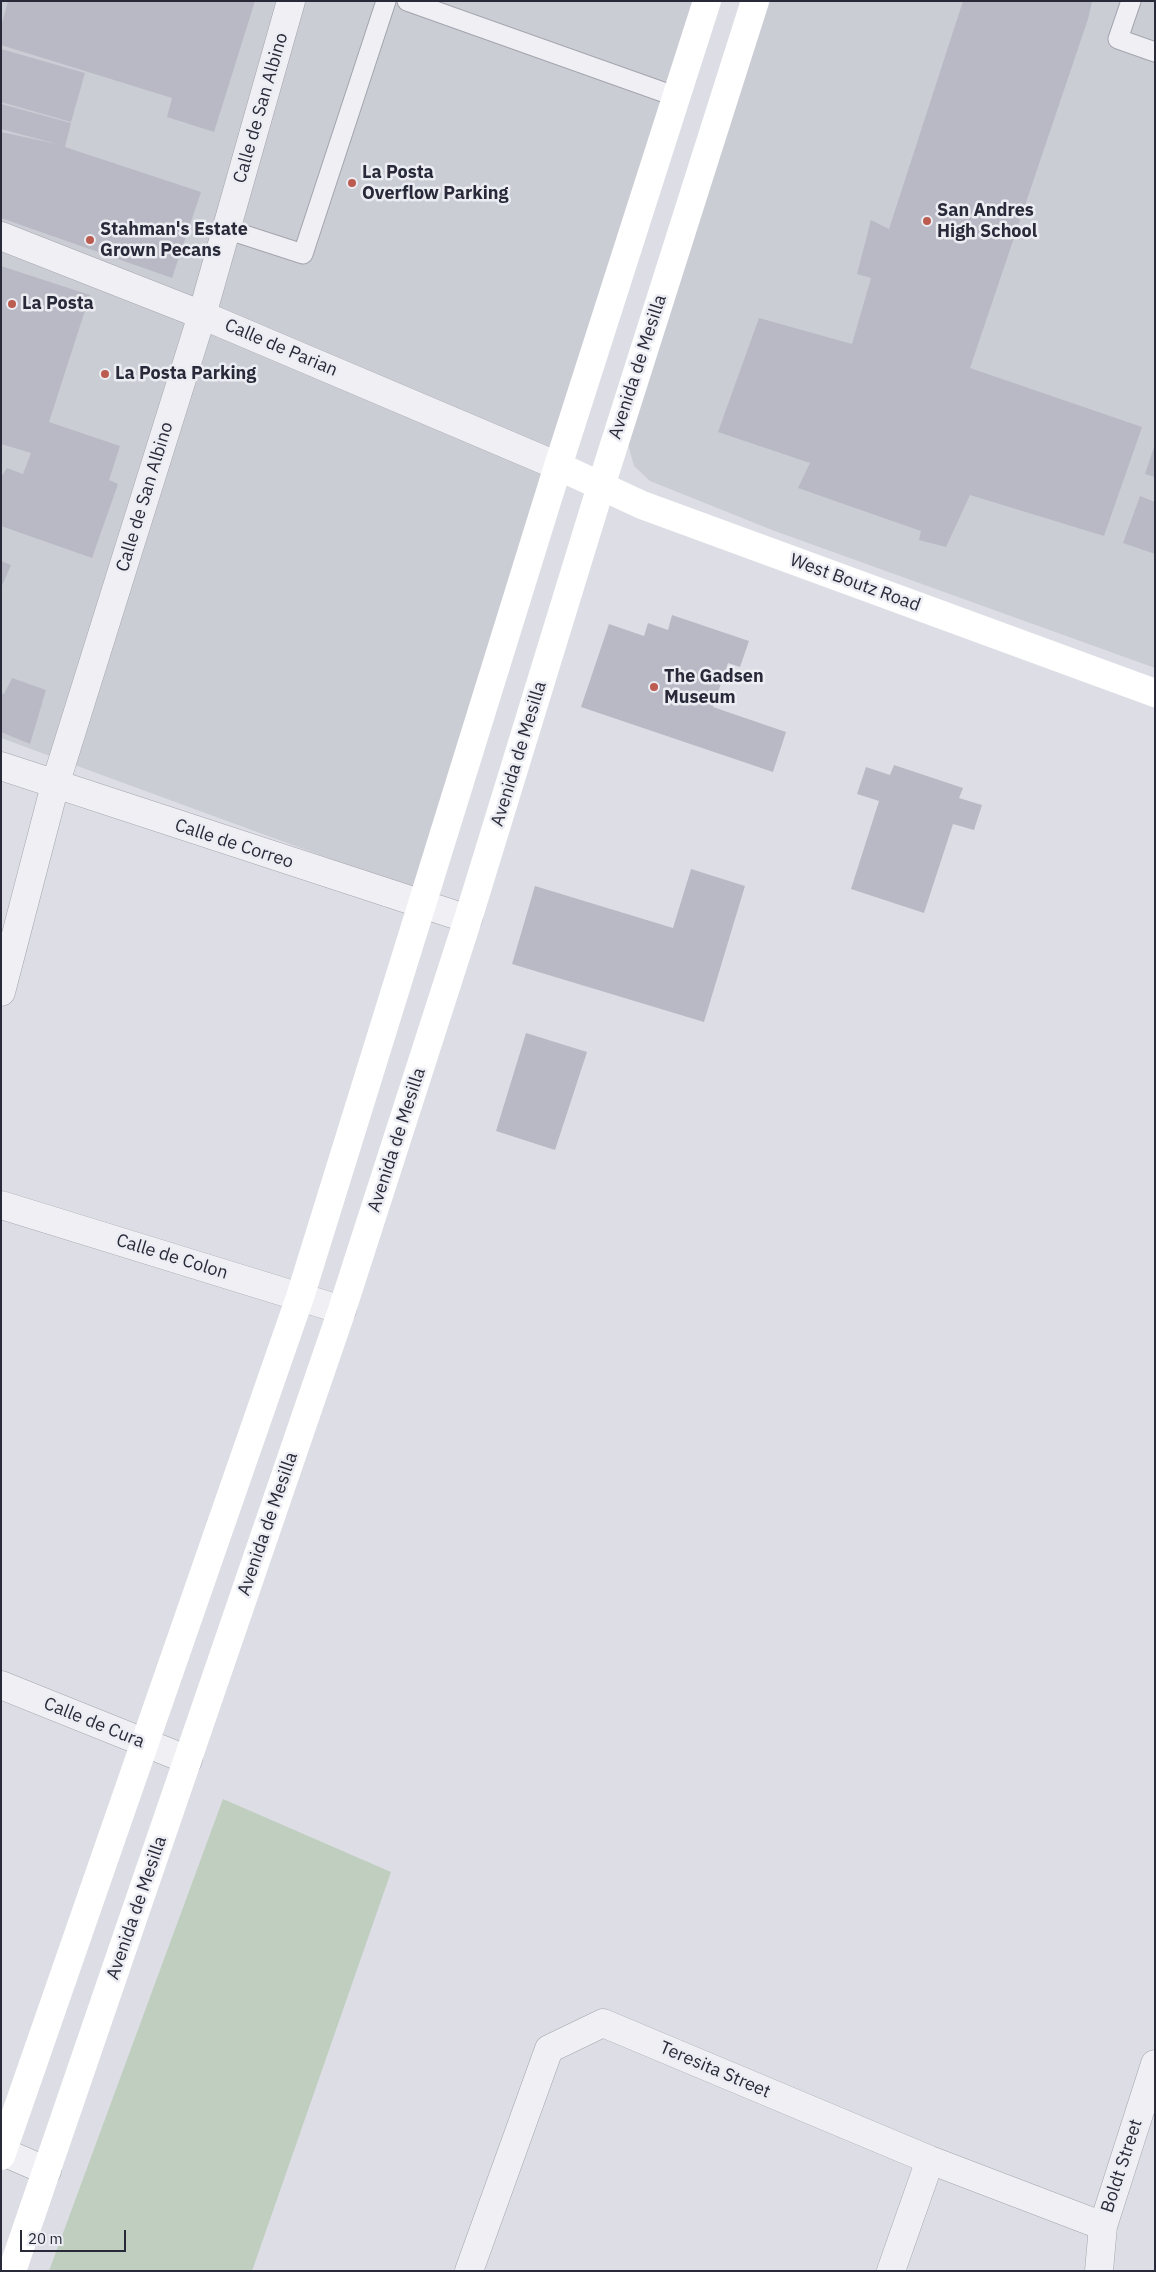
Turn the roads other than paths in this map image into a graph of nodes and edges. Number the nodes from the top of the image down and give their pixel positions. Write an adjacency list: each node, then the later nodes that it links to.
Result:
1 (291, 1): 9 (street, Calle de San Albino)
2 (386, 1): 9 (lane)
3 (407, 1): 8 (lane)
4 (707, 1): 8 (main road)
5 (755, 1): 13 (main road, Avenida de Mesilla)
6 (1131, 1): 7 (lane)
7 (1155, 52)
8 (677, 97): 12 (main road)
9 (226, 229): 11 (street, Calle de San Albino)
10 (1, 236): 11 (street, Calle de Parian)
11 (202, 315): 12 (street, Calle de Parian); 16 (street, Calle de San Albino)
12 (558, 466): 13 (main road, West Boutz Road); 17 (main road)
13 (601, 486): 14 (main road, West Boutz Road); 18 (main road, Avenida de Mesilla)
14 (1155, 693)
15 (1, 766): 16 (street, Calle de Correo)
16 (54, 785): 17 (street, Calle de Correo); 19 (street, Calle de San Albino)
17 (423, 905): 18 (street, Calle de Correo); 21 (main road)
18 (468, 919): 22 (main road, Avenida de Mesilla)
19 (1, 992)
20 (1, 1205): 21 (street, Calle de Colon)
21 (300, 1297): 22 (street, Calle de Colon); 24 (main road)
22 (342, 1310): 25 (main road, Avenida de Mesilla)
23 (1, 1685): 24 (street, Calle de Cura)
24 (145, 1743): 25 (street, Calle de Cura); 27 (main road)
25 (188, 1760): 29 (main road, Avenida de Mesilla)
26 (1155, 2064): 30 (street, Boldt Street)
27 (2, 2153): 29 (street)
28 (930, 2160): 30 (street, Teresita Street); 32 (street, Teresita Street); 33 (street)
29 (47, 2170): 31 (main road, Avenida de Mesilla)
30 (1103, 2226): 34 (street, Boldt Street)
31 (12, 2271)
32 (469, 2271)
33 (891, 2271)
34 (1099, 2271)

